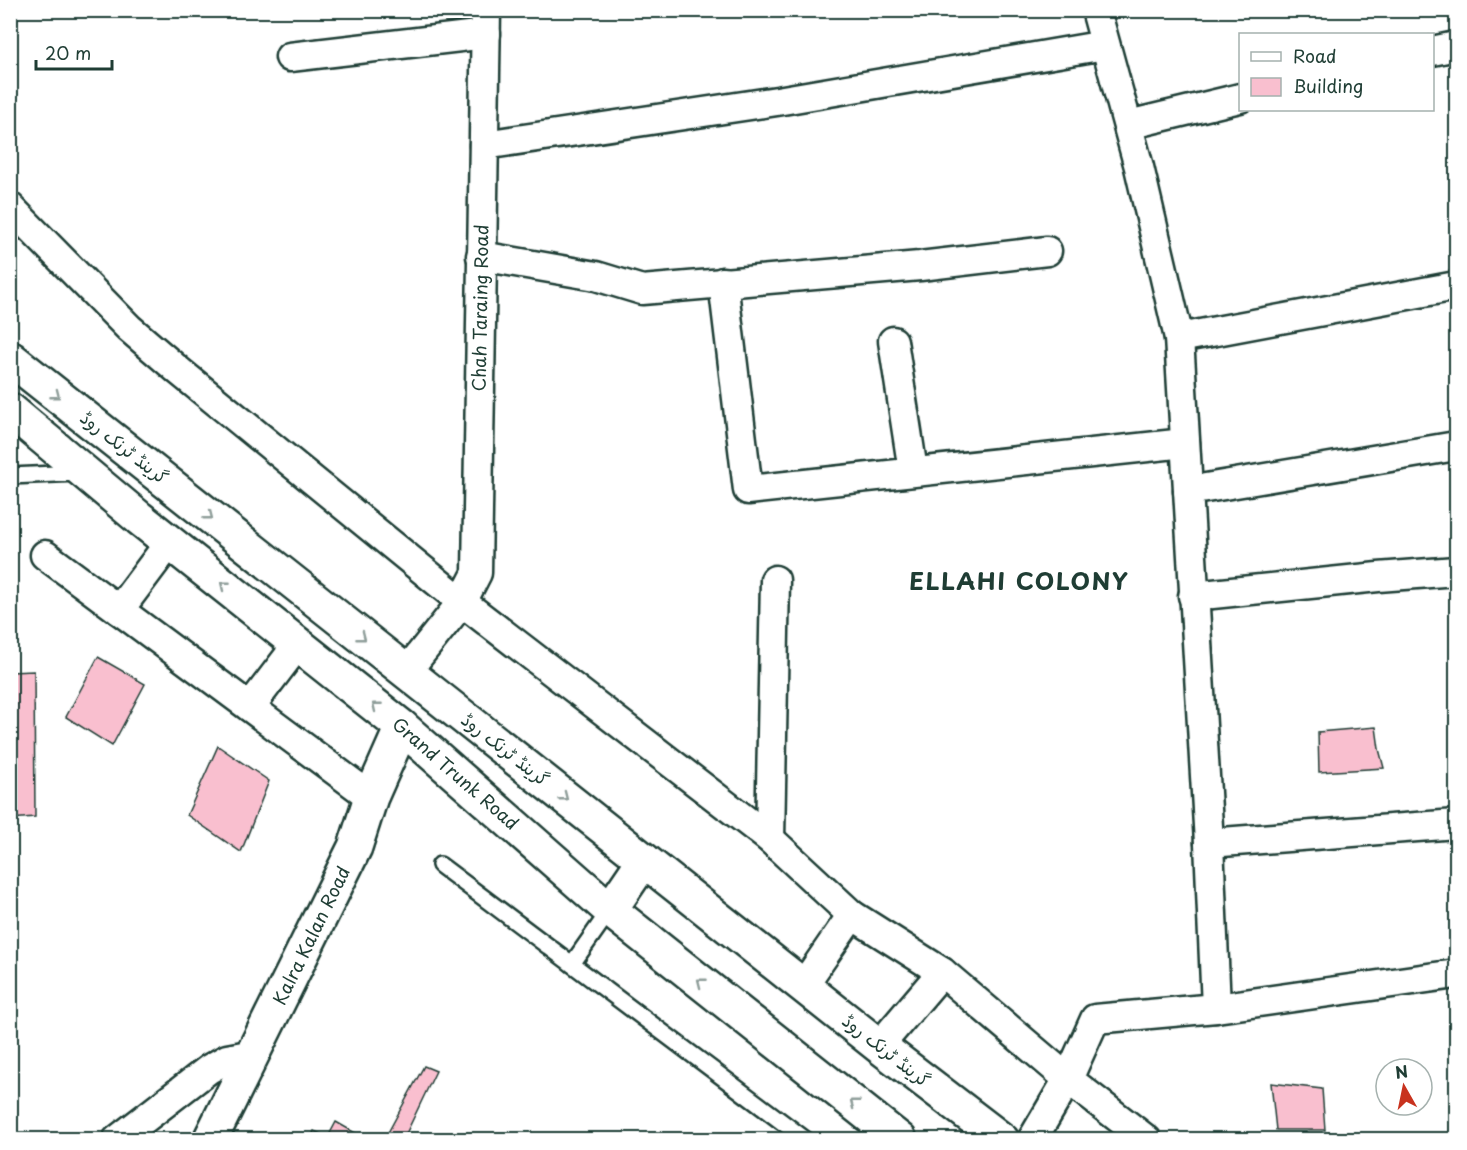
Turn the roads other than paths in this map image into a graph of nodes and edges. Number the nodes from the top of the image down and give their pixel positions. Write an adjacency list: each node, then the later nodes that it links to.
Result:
1 (1096, 10): 3 (street)
2 (486, 22): 6 (street); 9 (street, Chah Taraing Road)
3 (1105, 45): 8 (street); 9 (street)
4 (1456, 46): 5 (street)
5 (1434, 51)
6 (290, 57)
7 (1239, 98): 8 (street)
8 (1128, 125): 15 (street)
9 (484, 145): 12 (street, Chah Taraing Road)
10 (10, 207): 30 (street)
11 (1047, 251): 13 (street)
12 (481, 256): 13 (street); 30 (street, Chah Taraing Road)
13 (723, 282): 21 (street)
14 (1456, 286): 15 (street)
15 (1179, 338): 19 (street)
16 (893, 340): 21 (street)
17 (10, 358): 33 (main road, گرینڈ ٹرنک روڈ, one-way to 33)
18 (10, 410): 22 (main road, Grand Trunk Road)
19 (1185, 443): 21 (street); 24 (street)
20 (1456, 446): 24 (street)
21 (912, 471)
22 (85, 472): 23 (lane); 25 (main road, Grand Trunk Road)
23 (10, 476)
24 (1188, 490): 29 (street)
25 (170, 542): 31 (street); 32 (main road, Grand Trunk Road, one-way to 25)
26 (45, 555): 31 (street)
27 (1456, 571): 29 (street)
28 (775, 580): 38 (street)
29 (1194, 596): 39 (street)
30 (462, 602): 33 (street, Chah Taraing Road); 38 (street)
31 (119, 610): 34 (street)
32 (298, 644): 34 (street); 35 (main road, Grand Trunk Road, one-way to 32)
33 (406, 672): 40 (main road, گرینڈ ٹرنک روڈ, one-way to 40)
34 (250, 707): 36 (street)
35 (402, 727): 36 (main road, Kalra Kalan Road); 42 (main road, Grand Trunk Road)
36 (371, 797): 50 (main road, Kalra Kalan Road)
37 (1456, 824): 39 (street)
38 (770, 839): 43 (street)
39 (1209, 843): 48 (street)
40 (644, 860): 42 (main road); 47 (main road, گرینڈ ٹرنک روڈ)
41 (440, 865): 44 (lane)
42 (610, 910): 44 (lane); 52 (main road, Grand Trunk Road, one-way to 42)
43 (852, 915): 45 (street); 47 (street)
44 (572, 964): 55 (lane)
45 (942, 972): 49 (street); 51 (street)
46 (1456, 974): 48 (street)
47 (803, 986): 49 (main road, گرینڈ ٹرنک روڈ)
48 (1216, 1008): 51 (street)
49 (879, 1047): 56 (main road, گرینڈ ٹرنک روڈ)
50 (254, 1054): 53 (street); 54 (main road, Kalra Kalan Road)
51 (1068, 1079): 57 (street); 58 (street)
52 (893, 1138)
53 (117, 1140)
54 (210, 1140)
55 (806, 1140)
56 (1002, 1140)
57 (1032, 1140)
58 (1147, 1140)

